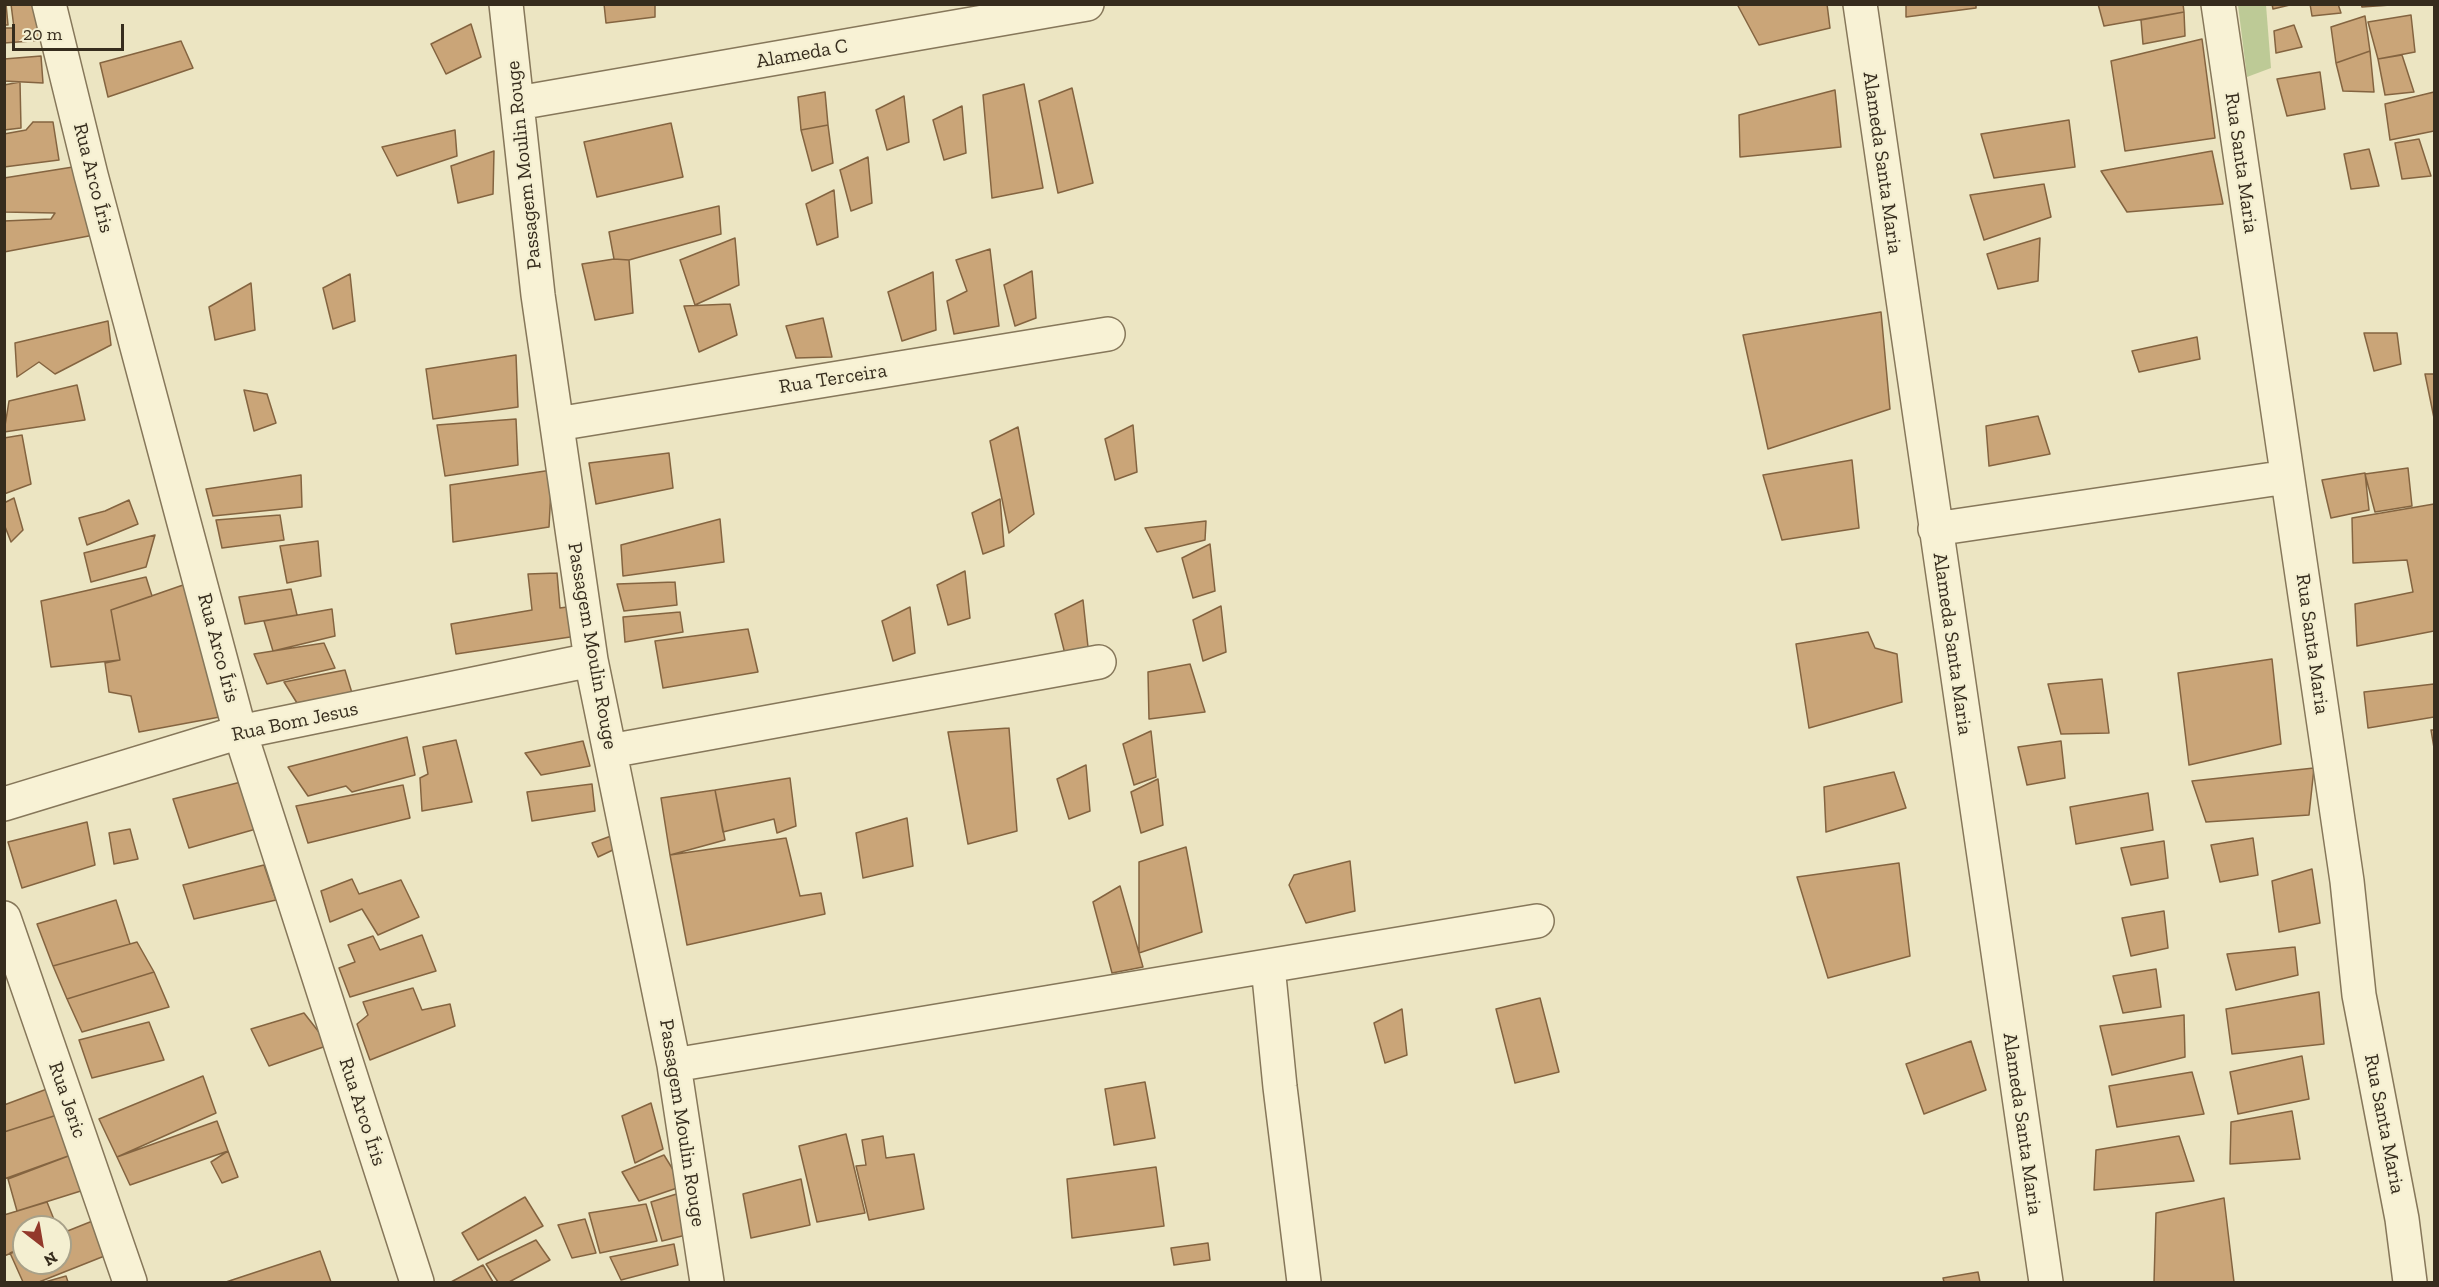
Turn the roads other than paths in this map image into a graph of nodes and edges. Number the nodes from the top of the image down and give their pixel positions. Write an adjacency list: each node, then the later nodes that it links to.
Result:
1 (49, 4): 13 (street, Rua Arco Íris)
2 (506, 4): 6 (street, Passagem Moulin Rouge)
3 (1087, 4): 6 (street, Alameda C)
4 (1860, 4): 10 (street, Alameda Santa Maria)
5 (2218, 4): 9 (street, Rua Santa Maria)
6 (518, 103): 8 (street, Passagem Moulin Rouge)
7 (1108, 334): 8 (street, Rua Terceira)
8 (557, 424): 11 (street, Passagem Moulin Rouge)
9 (2287, 477): 10 (street); 25 (street, Rua Santa Maria)
10 (1935, 529): 24 (street, Alameda Santa Maria)
11 (591, 660): 13 (street, Rua Bom Jesus); 14 (street, Passagem Moulin Rouge)
12 (1099, 662): 14 (street)
13 (240, 732): 15 (street, Rua Bom Jesus); 21 (street, Rua Arco Íris)
14 (610, 751): 19 (street, Passagem Moulin Rouge)
15 (4, 804)
16 (4, 918): 20 (street, Rua Jeric)
17 (1538, 921): 18 (street)
18 (1268, 966): 19 (street); 23 (street)
19 (674, 1065): 22 (street, Passagem Moulin Rouge)
20 (130, 1282)
21 (417, 1282)
22 (707, 1282)
23 (1304, 1282)
24 (2046, 1282)
25 (2410, 1282)

